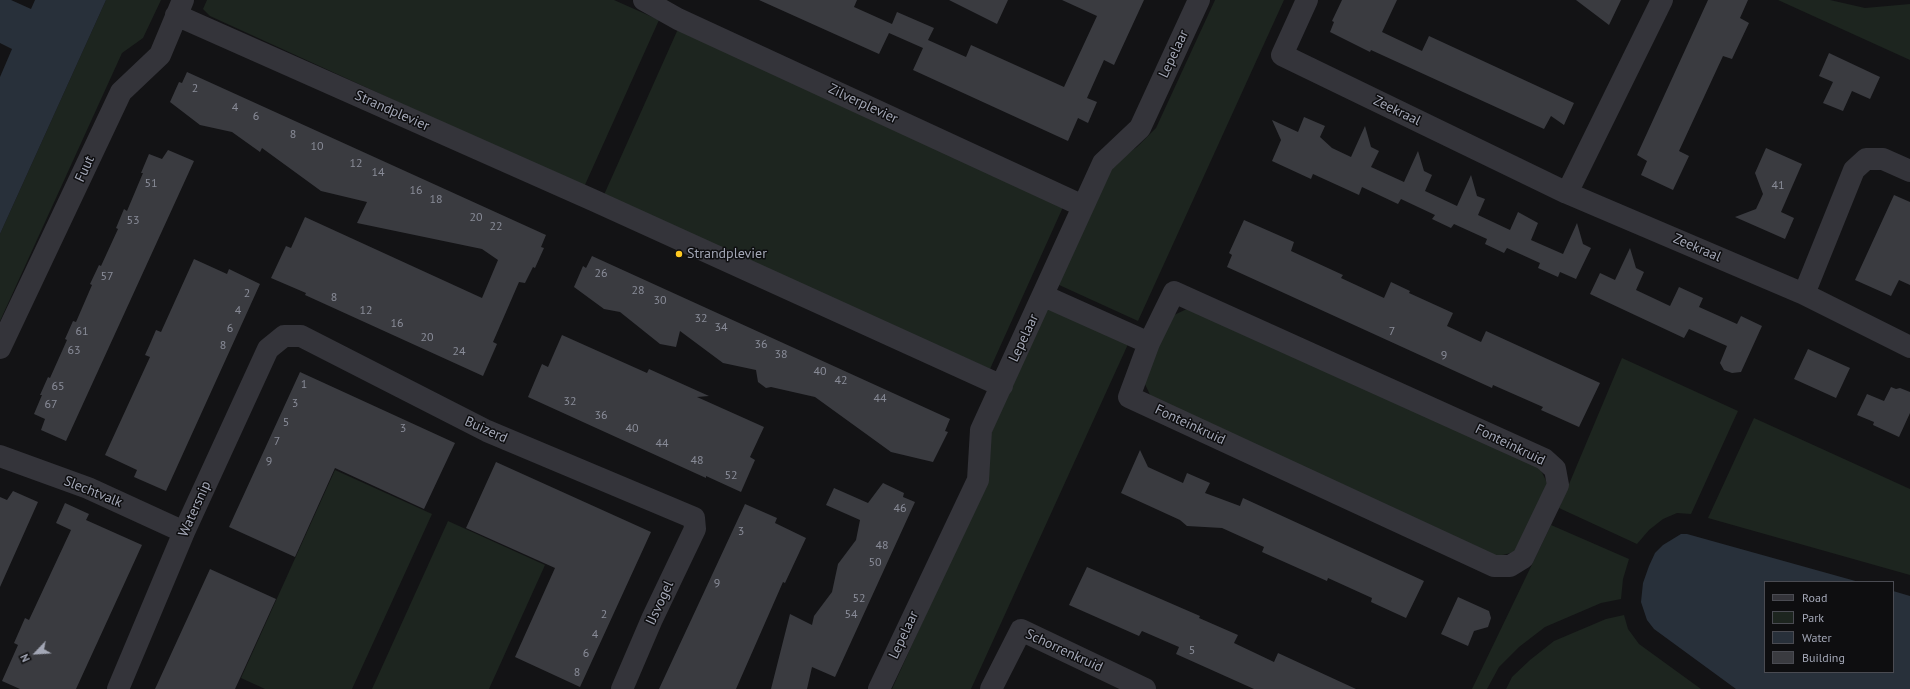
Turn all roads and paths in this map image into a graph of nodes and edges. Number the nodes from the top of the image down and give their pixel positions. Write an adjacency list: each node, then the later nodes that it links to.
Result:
1 (644, 0): 8 (street, Zilverplevier)
2 (1199, 0): 8 (street, Lepelaar)
3 (1307, 0): 7 (street, Zeekraal)
4 (1662, 0): 7 (street)
5 (180, 8): 14 (street, Fuut); 15 (street, Strandplevier)
6 (1910, 171): 9 (street)
7 (1567, 193): 9 (street, Zeekraal)
8 (1083, 206): 10 (street, Lepelaar)
9 (1804, 294): 13 (street, Zeekraal)
10 (1044, 296): 12 (street); 15 (street, Lepelaar)
11 (284, 336): 17 (street, Buizerd); 18 (street, Watersnip)
12 (1149, 343): 12 (street, Fonteinkruid)
13 (1910, 347)
14 (0, 348)
15 (1002, 386): 21 (street, Lepelaar)
16 (0, 456): 18 (street, Slechtvalk)
17 (694, 518): 20 (street, IJsvogel)
18 (184, 532): 19 (street, Watersnip)
19 (118, 689)
20 (622, 689)
21 (879, 689)
22 (991, 689): 23 (street, Schorrenkruid)
23 (1145, 689)

